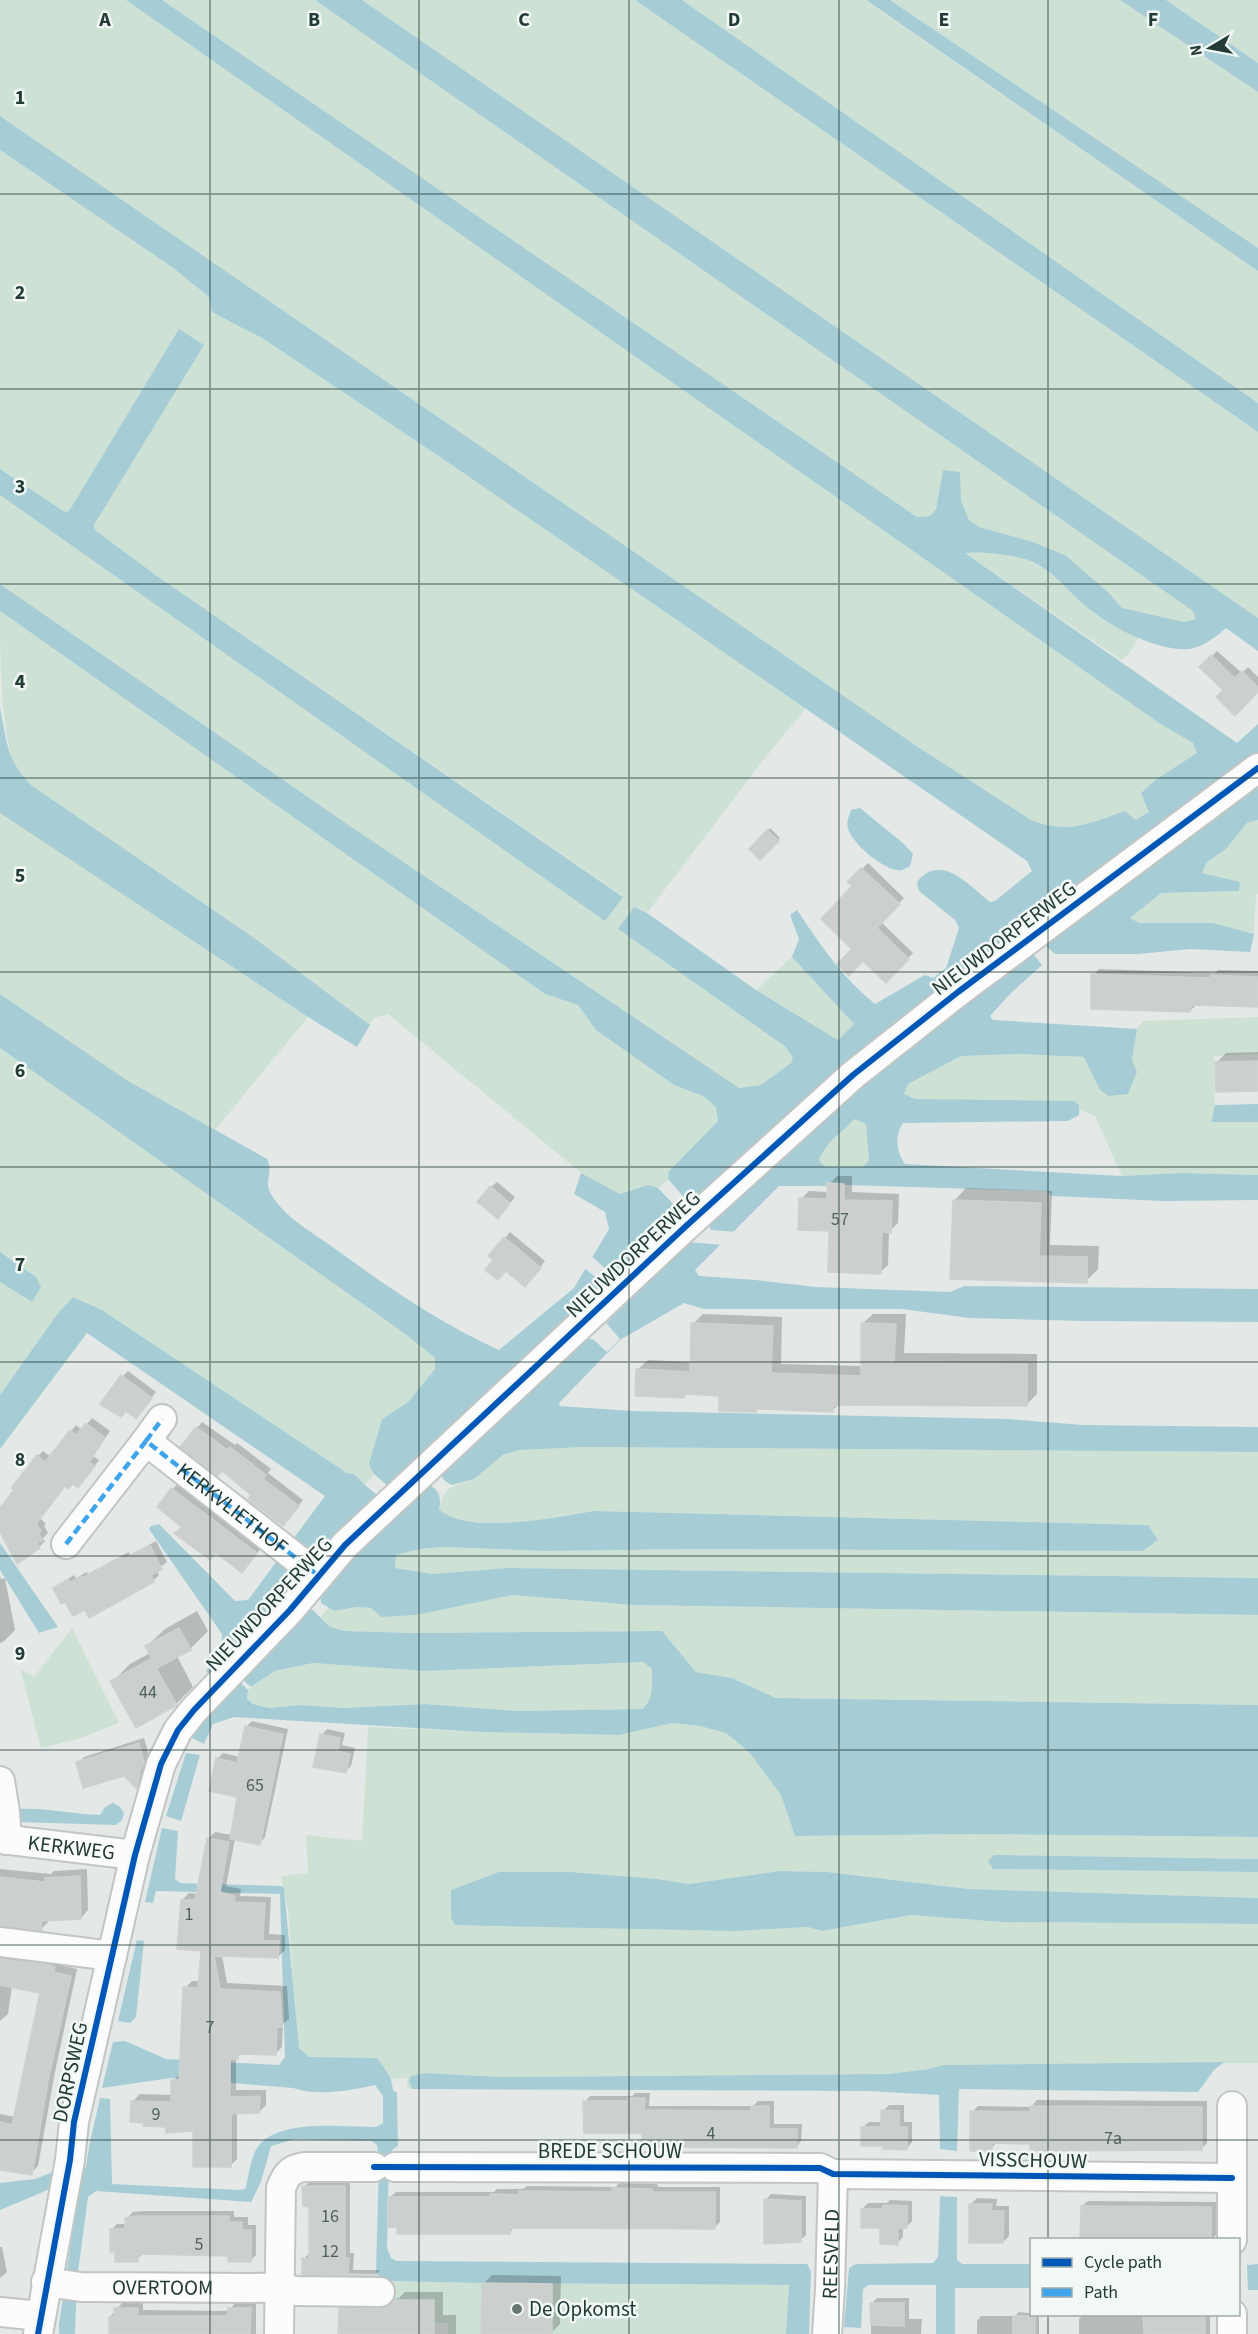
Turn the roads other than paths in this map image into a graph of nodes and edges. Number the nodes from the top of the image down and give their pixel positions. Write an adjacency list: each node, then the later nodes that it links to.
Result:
1 (1258, 768): 3 (street, NIEUWDORPERWEG)
2 (66, 1544): 3 (street, KERKVLIETHOF)
3 (319, 1576): 6 (street, NIEUWDORPERWEG)
4 (0, 1781): 5 (street, KERKWEG)
5 (3, 1839): 6 (street, KERKWEG)
6 (135, 1854): 8 (street, DORPSWEG)
7 (0, 1942): 8 (street)
8 (112, 1956): 13 (street, DORPSWEG)
9 (1232, 2106): 11 (street)
10 (833, 2174): 11 (street, VISSCHOUW); 14 (street, BREDE SCHOUW); 20 (street, REESVELD)
11 (1232, 2178): 12 (street)
12 (1232, 2238)
13 (63, 2285): 14 (street, OVERTOOM); 18 (street, DORPSWEG)
14 (279, 2288): 15 (street, OVERTOOM); 19 (street)
15 (380, 2292)
16 (0, 2312): 18 (street)
17 (1232, 2316): 21 (street)
18 (39, 2325)
19 (279, 2333)
20 (827, 2334)
21 (1232, 2334)

